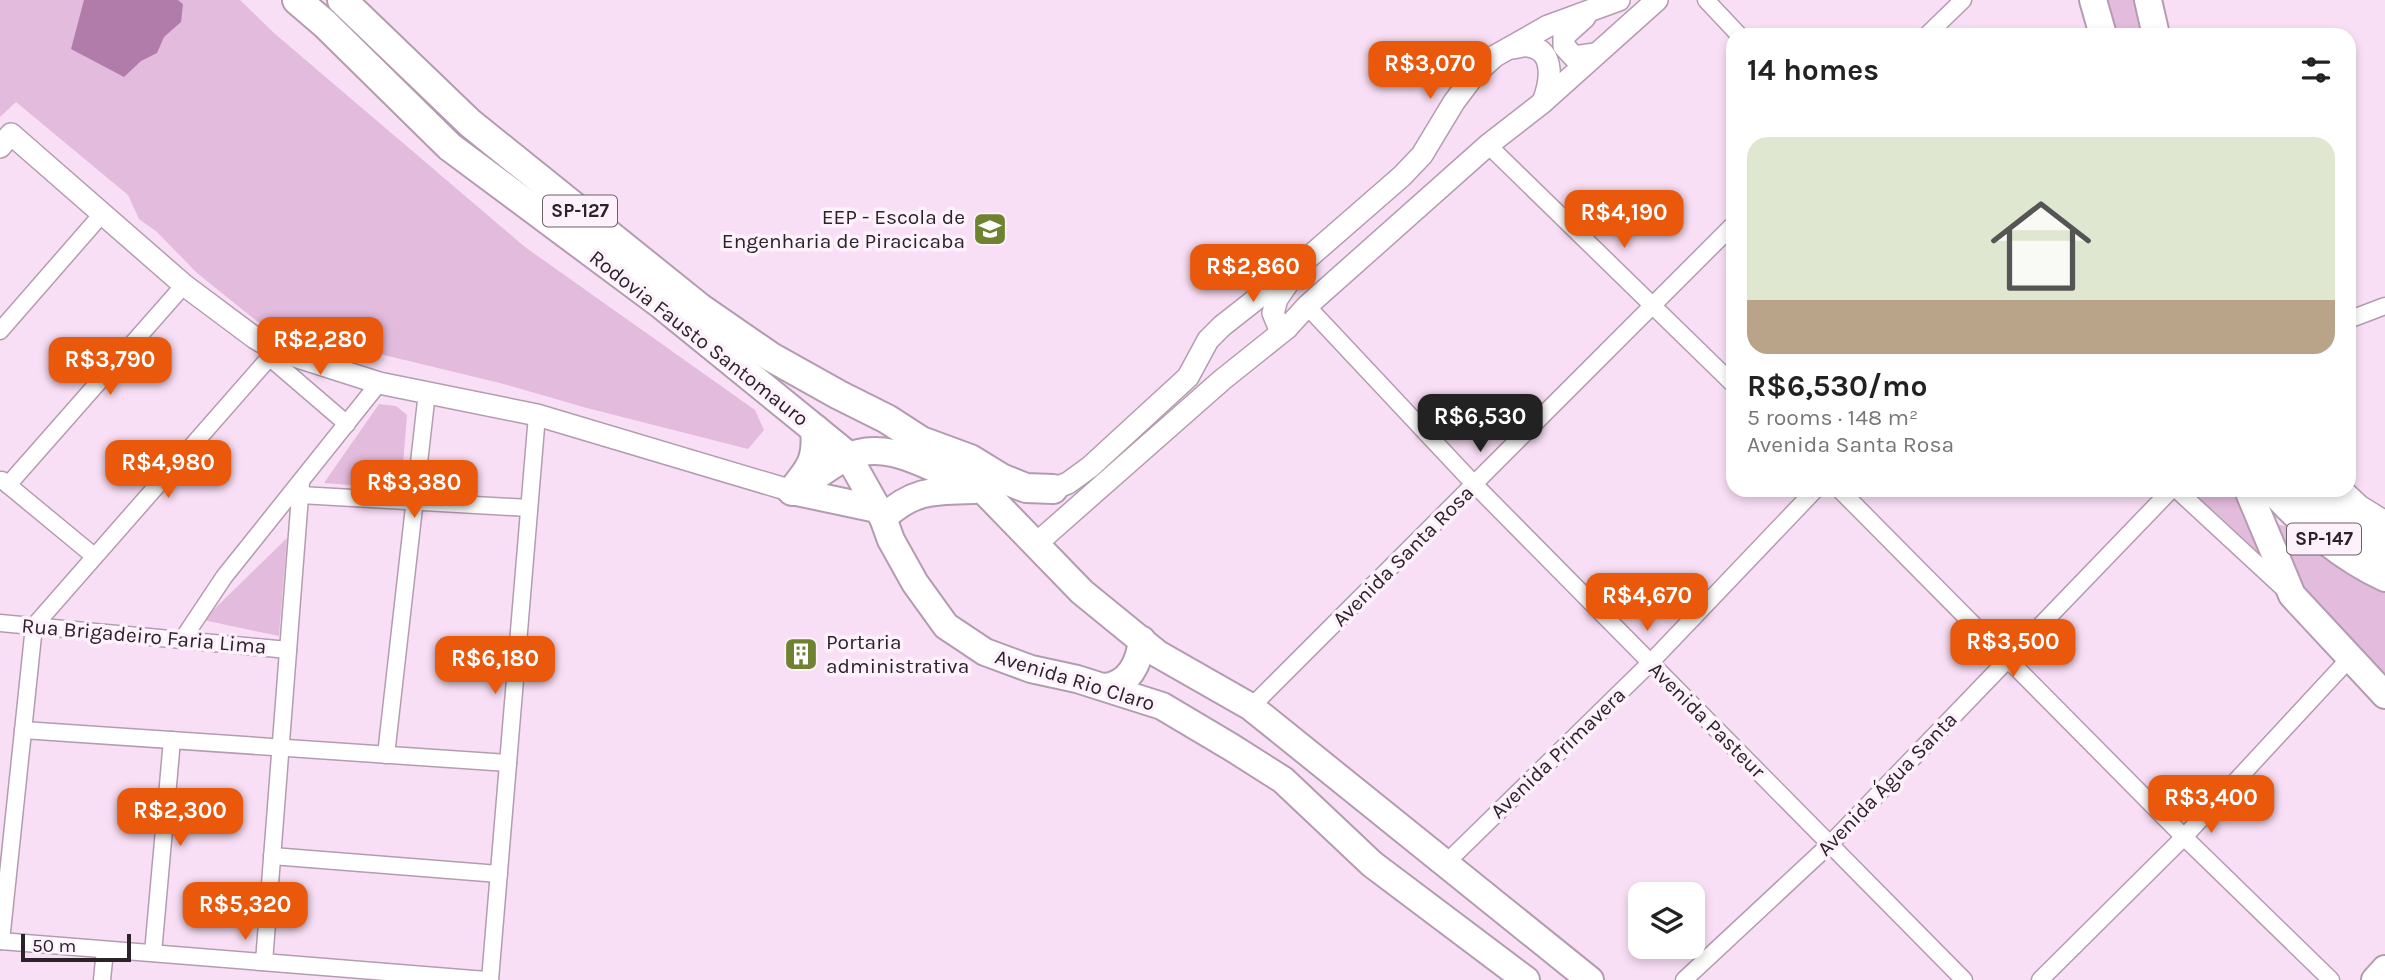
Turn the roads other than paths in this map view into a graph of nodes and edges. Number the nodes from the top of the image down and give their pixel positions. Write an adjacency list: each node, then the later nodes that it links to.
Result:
1 (297, 0): 34 (highway, Rodovia Fausto Santomauro / SP-127)
2 (342, 0): 35 (highway, Rodovia Fausto Santomauro / SP-127)
3 (1657, 0): 14 (main road)
4 (1706, 0): 9 (street)
5 (1963, 0): 10 (street)
6 (2093, 0): 11 (highway)
7 (2148, 0): 12 (highway)
8 (1611, 4): 13 (main road); 14 (main road)
9 (1733, 28)
10 (1934, 28)
11 (2101, 28)
12 (2154, 28)
13 (1511, 48): 15 (main road); 20 (main road)
14 (1595, 54): 15 (main road)
15 (1542, 103): 17 (main road)
16 (5, 140): 18 (main road)
17 (1488, 145): 22 (street); 23 (main road)
18 (102, 214): 21 (main road); 27 (street)
19 (1726, 232): 22 (street, Avenida Santa Rosa)
20 (1301, 264): 26 (main road); 40 (main road)
21 (184, 285): 28 (main road); 37 (street)
22 (1654, 304): 29 (street); 38 (street, Avenida Santa Rosa)
23 (1307, 306): 26 (main road); 38 (street, Avenida Pasteur)
24 (2385, 306): 25 (street)
25 (2356, 317)
26 (1287, 328): 57 (main road)
27 (0, 331)
28 (272, 353): 30 (main road); 33 (street); 58 (street)
29 (1726, 377)
30 (380, 383): 31 (main road); 33 (street)
31 (427, 392): 32 (main road); 52 (street)
32 (537, 415): 42 (main road); 53 (street)
33 (347, 424): 39 (street)
34 (816, 429): 36 (highway, Rodovia Fausto Santomauro / SP-127); 42 (highway)
35 (921, 441): 40 (highway, Rodovia Fausto Santomauro); 41 (highway, SP-127)
36 (848, 456): 41 (highway); 42 (highway); 54 (highway, Avenida Rio Claro / SP-127)
37 (4, 482): 58 (street)
38 (1475, 485): 69 (street, Avenida Pasteur); 72 (street, Avenida Santa Rosa)
39 (301, 489): 52 (street); 64 (street); 66 (street)
40 (1053, 489): 41 (highway)
41 (984, 490): 54 (highway); 57 (highway, SP-127)
42 (792, 491): 54 (highway)
43 (1808, 497): 69 (street, Avenida Primavera)
44 (1847, 497): 67 (street)
45 (2164, 497): 67 (street, Avenida Água Santa)
46 (2185, 497): 61 (street)
47 (2251, 497): 61 (highway)
48 (2278, 497): 60 (main road, SP-147)
49 (2307, 497): 59 (main road, SP-147)
50 (2331, 497): 56 (highway)
51 (2354, 497): 55 (street)
52 (414, 501): 53 (street); 76 (street)
53 (529, 508): 77 (street)
54 (880, 514): 70 (highway, Avenida Rio Claro / SP-127)
55 (2385, 519)
56 (2385, 538)
57 (1037, 543): 65 (highway, SP-127)
58 (94, 556): 63 (street)
59 (2385, 558)
60 (2385, 579)
61 (2292, 596): 68 (highway)
62 (0, 623): 63 (street, Rua Brigadeiro Faria Lima)
63 (34, 626): 64 (street, Rua Brigadeiro Faria Lima); 73 (street)
64 (182, 640): 66 (street, Rua Brigadeiro Faria Lima)
65 (1142, 640): 70 (highway); 72 (highway)
66 (288, 650): 75 (street)
67 (2007, 658): 78 (street); 79 (street, Avenida Água Santa)
68 (2350, 659): 71 (highway); 78 (street)
69 (1650, 663): 79 (street, Avenida Pasteur); 81 (street, Avenida Primavera)
70 (1104, 687): 90 (highway, Avenida Rio Claro)
71 (2385, 695)
72 (1251, 707): 81 (highway)
73 (23, 730): 74 (street); 83 (street)
74 (172, 740): 75 (street); 85 (street)
75 (281, 748): 76 (street); 80 (street)
76 (386, 755): 77 (street)
77 (508, 763): 82 (street)
78 (2184, 836): 94 (street); 95 (street)
79 (1830, 844): 92 (street, Avenida Água Santa); 93 (street, Avenida Pasteur)
80 (272, 856): 82 (street); 86 (street)
81 (1445, 864): 91 (highway)
82 (499, 874): 89 (street)
83 (0, 941): 84 (street)
84 (105, 950): 85 (street); 88 (street)
85 (153, 953): 86 (street)
86 (264, 962): 89 (street)
87 (2385, 969): 96 (highway)
88 (102, 980)
89 (488, 980)
90 (1526, 980)
91 (1590, 980)
92 (1684, 980)
93 (1964, 980)
94 (2040, 980)
95 (2331, 980)
96 (2375, 980)

